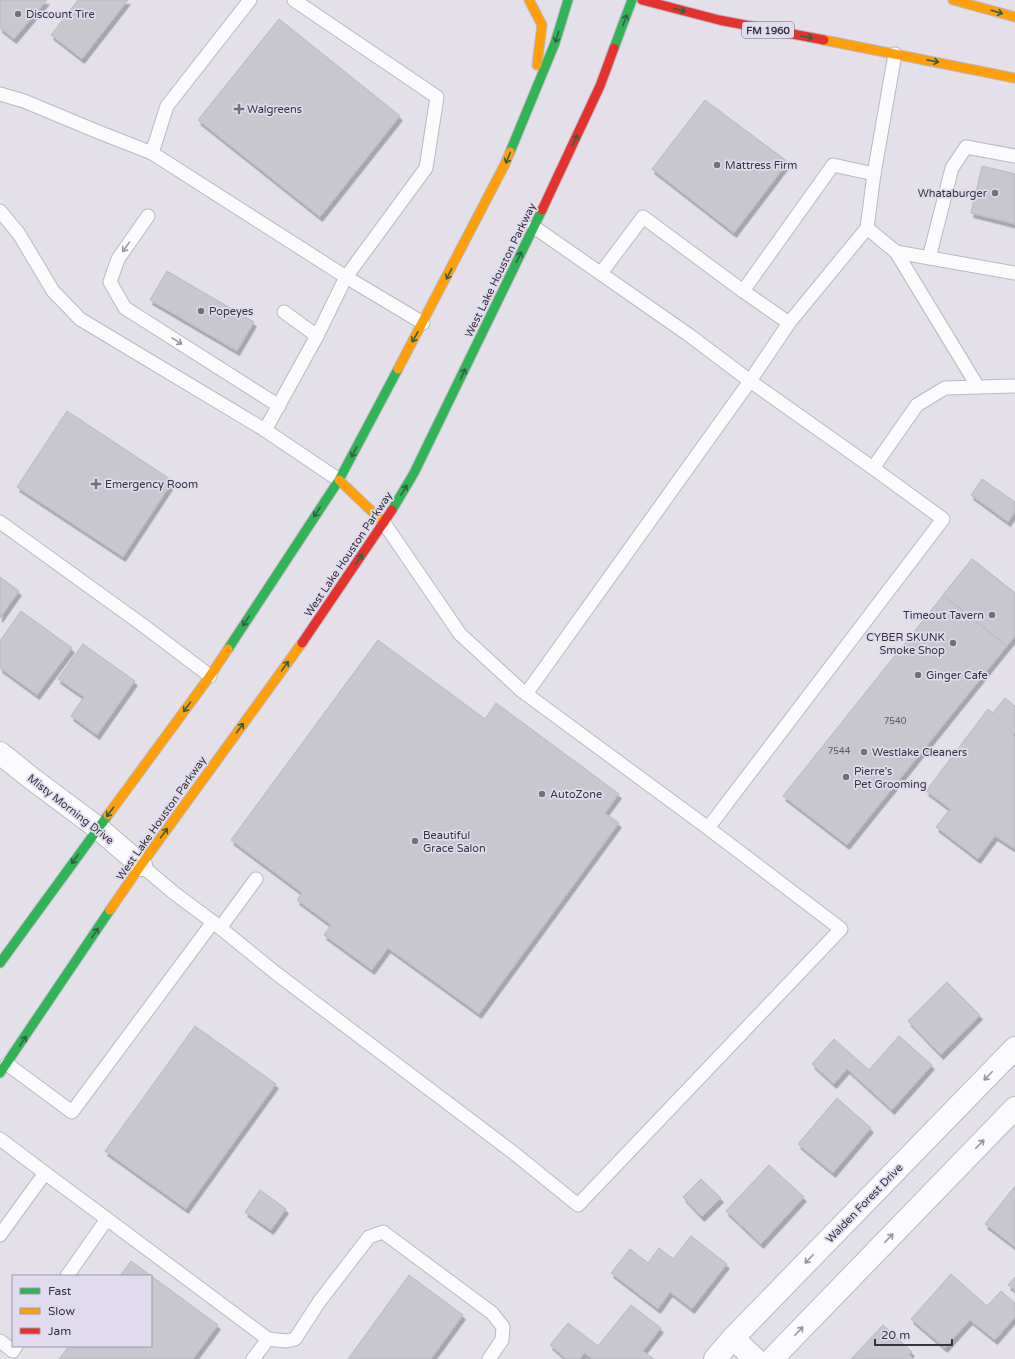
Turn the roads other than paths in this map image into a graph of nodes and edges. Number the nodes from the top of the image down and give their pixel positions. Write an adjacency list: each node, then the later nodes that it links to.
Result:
1 (250, 0): 13 (lane)
2 (294, 0): 24 (lane)
3 (529, 0): 12 (main road)
4 (568, 0): 12 (main road, one-way to 12)
5 (632, 0): 18 (main road, West Lake Houston Parkway, one-way to 5)
6 (642, 0): 9 (main road, FM 1960 / FM 1960, one-way to 9)
7 (953, 0): 8 (main road, one-way to 8)
8 (1015, 17)
9 (895, 54): 10 (main road, FM 1960 / FM 1960, one-way to 10); 15 (lane)
10 (1015, 78)
11 (0, 94): 13 (lane)
12 (533, 95): 27 (main road, one-way to 27)
13 (152, 153): 24 (lane)
14 (1015, 156): 21 (lane)
15 (874, 174): 19 (lane); 25 (lane)
16 (0, 211): 34 (lane)
17 (148, 216): 33 (lane, one-way to 33)
18 (534, 227): 22 (lane); 38 (main road, West Lake Houston Parkway, one-way to 18)
19 (867, 228): 20 (lane); 28 (lane)
20 (896, 252): 21 (lane); 32 (lane)
21 (929, 258): 23 (lane)
22 (601, 273): 25 (lane); 30 (lane)
23 (1015, 273)
24 (346, 277): 27 (lane); 29 (lane)
25 (743, 291): 28 (lane)
26 (284, 312): 29 (lane)
27 (423, 323): 36 (main road, one-way to 36)
28 (789, 323): 30 (lane)
29 (317, 336): 33 (lane)
30 (750, 381): 35 (lane); 40 (lane)
31 (1015, 386): 32 (lane)
32 (978, 387): 35 (lane)
33 (278, 406): 34 (lane)
34 (265, 430): 36 (lane)
35 (874, 468): 43 (lane)
36 (339, 480): 38 (main road); 39 (main road, one-way to 39)
37 (0, 522): 39 (lane)
38 (384, 523): 40 (lane); 44 (main road, West Lake Houston Parkway, one-way to 38)
39 (210, 676): 42 (main road, one-way to 42)
40 (526, 694): 43 (lane)
41 (0, 753): 42 (street, Misty Morning Drive)
42 (98, 828): 44 (street, Misty Morning Drive); 47 (main road, one-way to 47)
43 (708, 828): 46 (lane)
44 (142, 865): 46 (lane); 49 (main road, West Lake Houston Parkway, one-way to 44)
45 (256, 879): 46 (lane)
46 (217, 925): 49 (lane)
47 (0, 963)
48 (1015, 1048): 56 (street, Walden Forest Drive, one-way to 56)
49 (4, 1069)
50 (1015, 1108): 64 (street, one-way to 50)
51 (0, 1139): 52 (lane)
52 (45, 1173): 53 (lane); 54 (lane)
53 (107, 1219): 55 (lane); 57 (lane)
54 (0, 1235)
55 (67, 1275)
56 (733, 1338): 62 (street, Walden Forest Drive); 63 (street)
57 (268, 1339): 60 (lane); 61 (lane)
58 (0, 1341): 59 (lane)
59 (15, 1347)
60 (253, 1359)
61 (489, 1359)
62 (715, 1359)
63 (755, 1359)
64 (772, 1359)

